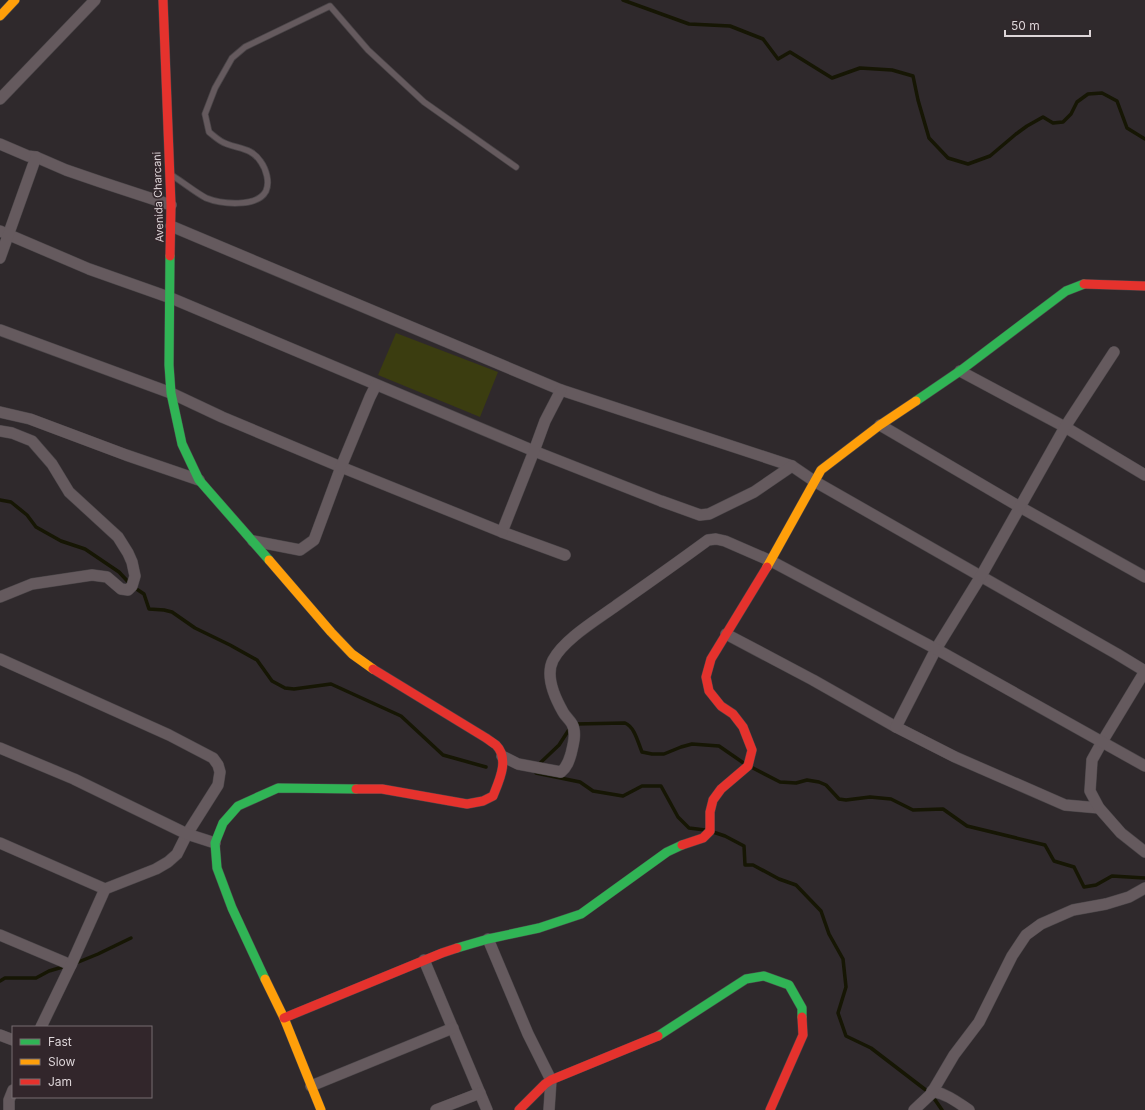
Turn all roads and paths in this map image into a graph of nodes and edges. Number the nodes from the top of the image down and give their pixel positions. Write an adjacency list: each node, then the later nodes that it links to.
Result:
1 (15, 0): 4 (main road)
2 (95, 0): 5 (street)
3 (163, 0): 9 (main road, Avenida Charcani)
4 (0, 16)
5 (0, 99)
6 (0, 144): 7 (street)
7 (36, 157): 10 (street); 12 (street)
8 (516, 167): 9 (lane)
9 (169, 174): 10 (main road, Avenida Charcani)
10 (171, 205): 11 (main road, Avenida Charcani)
11 (171, 226): 15 (main road, Avenida Charcani); 20 (street)
12 (4, 233): 13 (street); 15 (street)
13 (0, 258)
14 (1145, 286): 18 (main road)
15 (171, 298): 19 (street); 21 (main road, Avenida Charcani)
16 (0, 330): 21 (street)
17 (1114, 352): 24 (street)
18 (960, 371): 23 (main road); 24 (street)
19 (376, 385): 26 (street); 28 (street)
20 (561, 390): 26 (street); 27 (street)
21 (171, 393): 28 (street); 30 (main road, Avenida Charcani)
22 (0, 412): 30 (street)
23 (880, 425): 31 (main road); 32 (street)
24 (1064, 427): 29 (street); 32 (street)
25 (0, 431): 39 (street)
26 (534, 451): 27 (street); 33 (street)
27 (792, 466): 31 (street)
28 (341, 467): 33 (street); 34 (street)
29 (1145, 475)
30 (199, 480): 34 (main road, Avenida Charcani)
31 (814, 481): 36 (main road); 37 (street)
32 (1020, 507): 37 (street); 38 (street)
33 (502, 532): 35 (street)
34 (253, 541): 47 (main road, Avenida Charcani)
35 (565, 555)
36 (771, 561): 40 (main road); 41 (street); 47 (street)
37 (981, 576): 41 (street); 43 (street)
38 (1145, 577)
39 (0, 597)
40 (726, 634): 44 (street); 57 (main road)
41 (936, 649): 44 (street); 45 (street)
42 (0, 659): 50 (street)
43 (1145, 671): 45 (street)
44 (896, 727): 49 (street)
45 (1102, 742): 48 (street); 49 (street)
46 (0, 748): 50 (street)
47 (503, 758): 52 (main road)
48 (1145, 766)
49 (1099, 808): 53 (street)
50 (187, 834): 52 (street); 55 (street)
51 (0, 843): 55 (street)
52 (215, 843): 60 (main road)
53 (1145, 852)
54 (1145, 888): 67 (street)
55 (105, 889): 59 (street)
56 (0, 935): 59 (street)
57 (488, 939): 58 (main road); 65 (street)
58 (424, 960): 60 (main road); 62 (street)
59 (71, 964): 61 (street)
60 (284, 1018): 66 (main road)
61 (41, 1026)
62 (453, 1028): 66 (street); 69 (street)
63 (0, 1035): 64 (street)
64 (12, 1040)
65 (551, 1080): 74 (main road); 75 (street); 76 (main road)
66 (312, 1086): 71 (main road)
67 (932, 1091): 77 (street); 78 (street)
68 (12, 1092): 70 (street)
69 (480, 1093): 72 (street); 73 (street)
70 (7, 1109)
71 (321, 1110)
72 (436, 1110)
73 (487, 1110)
74 (520, 1110)
75 (548, 1110)
76 (770, 1110)
77 (914, 1110)
78 (969, 1110)

